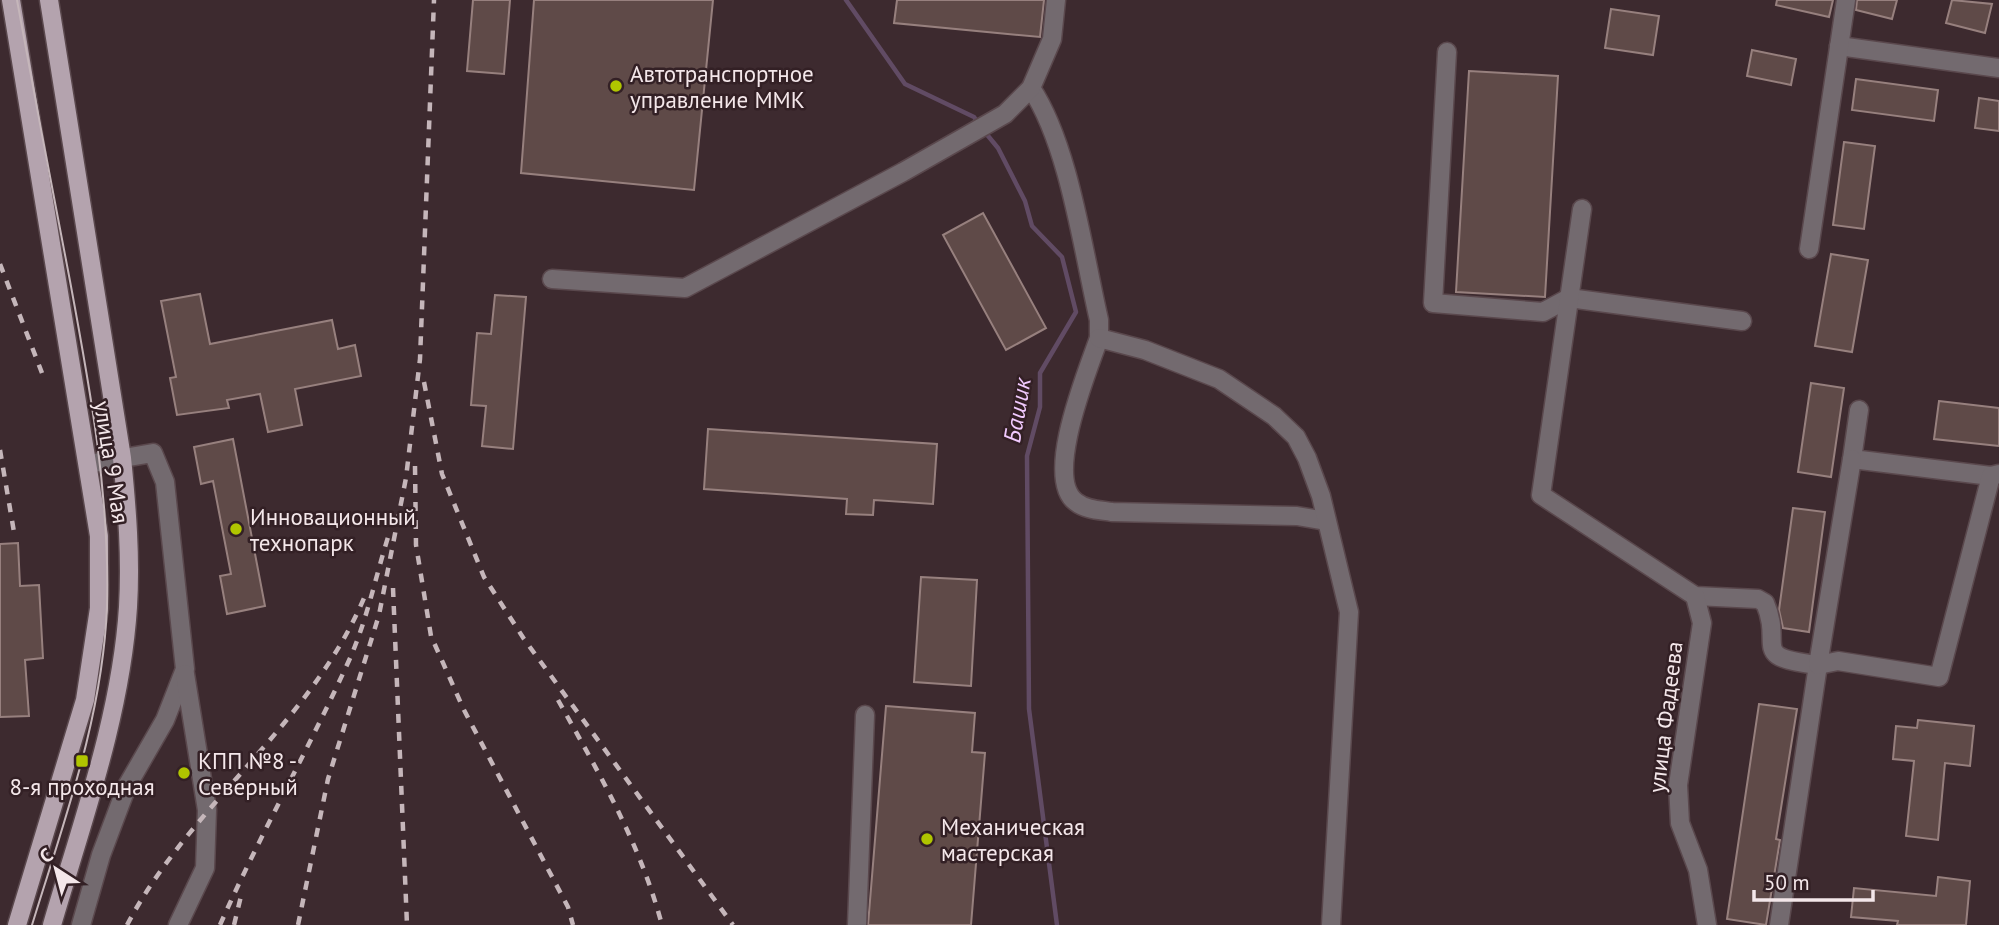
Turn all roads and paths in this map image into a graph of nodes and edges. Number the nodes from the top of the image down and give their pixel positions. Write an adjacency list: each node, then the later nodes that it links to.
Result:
1 (11, 0): 18 (main road, улица 9 Мая)
2 (49, 0): 16 (main road, улица 9 Мая)
3 (1056, 0): 8 (street)
4 (1846, 0): 5 (street)
5 (1839, 47): 7 (street); 10 (street)
6 (1447, 52): 12 (street)
7 (1999, 68)
8 (1031, 88): 11 (street); 14 (street)
9 (1582, 209): 12 (street)
10 (1809, 249)
11 (552, 279)
12 (1569, 298): 13 (street); 21 (street)
13 (1742, 321)
14 (1099, 338): 20 (street); 20 (street)
15 (1859, 410): 17 (street)
16 (122, 458): 18 (street); 23 (street); 26 (main road, улица 9 Мая)
17 (1852, 459): 19 (street); 22 (street)
18 (88, 464): 25 (main road, улица 9 Мая)
19 (1995, 475): 22 (street)
20 (1326, 521): 30 (street)
21 (1695, 596): 22 (street); 31 (street, улица Фадеева)
22 (1818, 665): 32 (street)
23 (184, 669): 27 (street); 28 (street)
24 (865, 715): 29 (street)
25 (17, 925)
26 (52, 925)
27 (81, 925)
28 (178, 925)
29 (858, 925)
30 (1331, 925)
31 (1707, 925)
32 (1779, 925)

